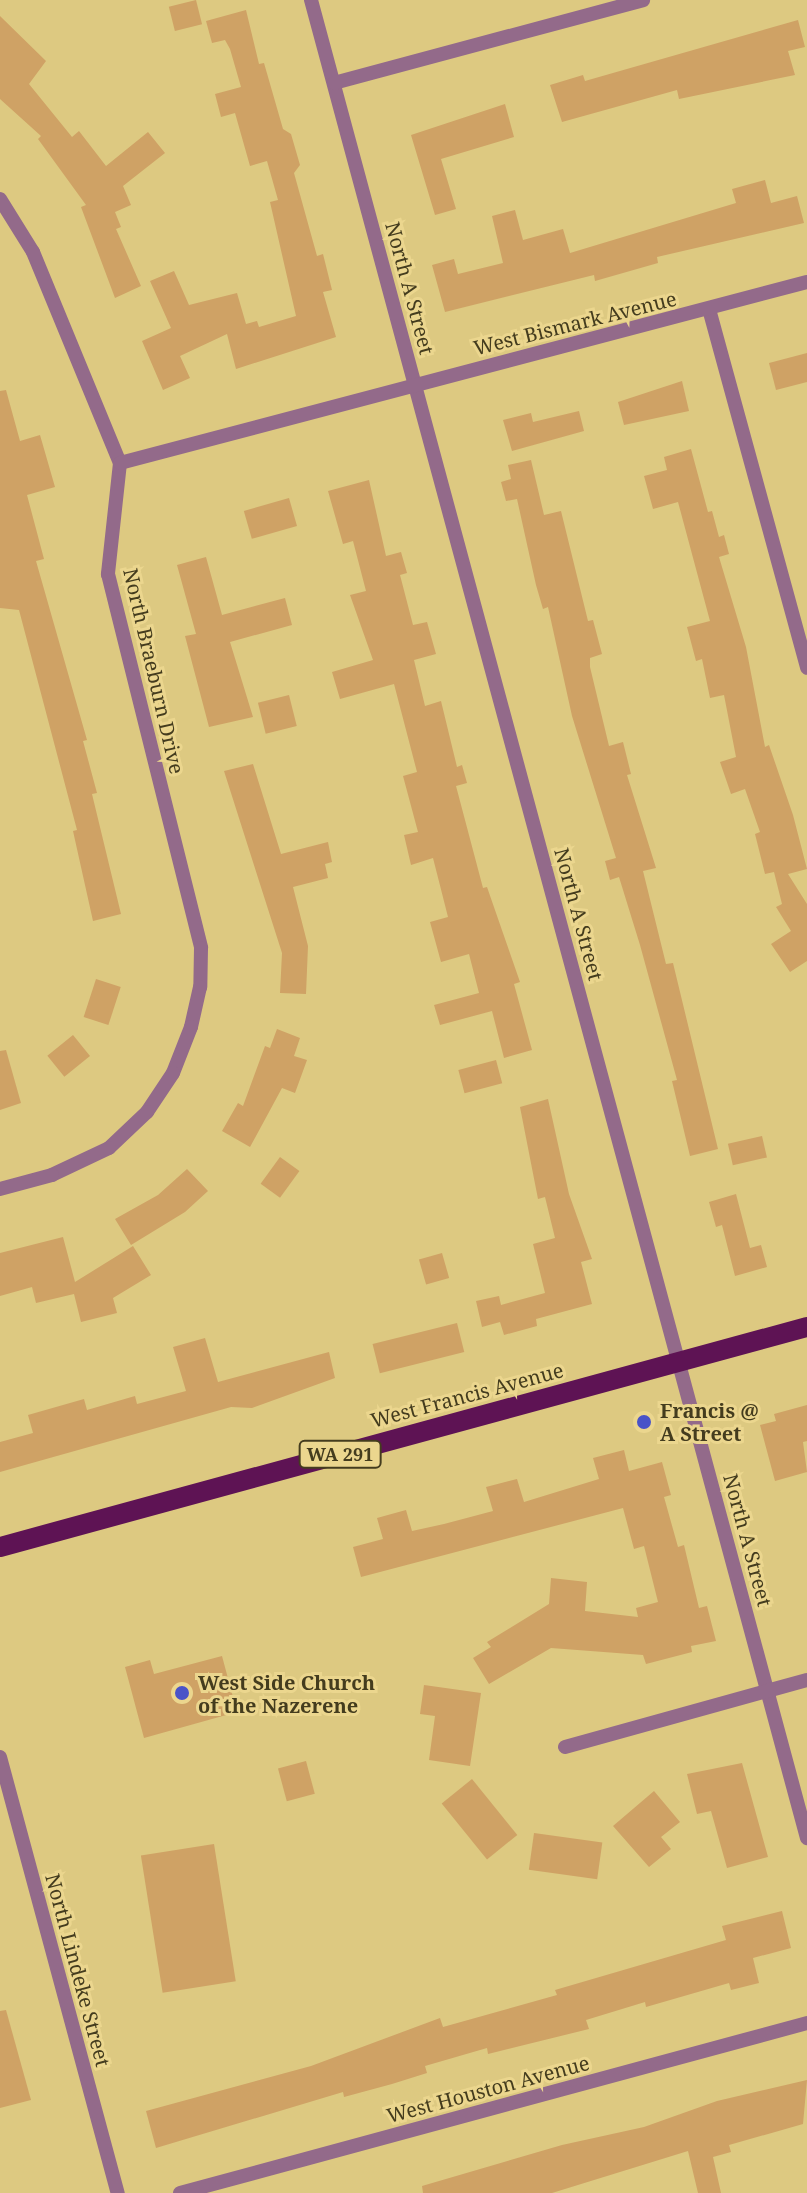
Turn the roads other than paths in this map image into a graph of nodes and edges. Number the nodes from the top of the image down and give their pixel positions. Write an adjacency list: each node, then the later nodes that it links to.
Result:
1 (311, 0): 3 (street, North A Street)
2 (643, 0): 3 (street)
3 (334, 83): 7 (street, North A Street)
4 (0, 199): 8 (street, North Braeburn Drive)
5 (807, 282): 6 (street, West Bismark Avenue)
6 (709, 309): 7 (street, West Bismark Avenue); 9 (street)
7 (415, 384): 8 (street, West Bismark Avenue); 13 (street, North A Street)
8 (120, 463): 11 (street, North Braeburn Drive)
9 (802, 627): 10 (street)
10 (807, 668)
11 (0, 1189)
12 (807, 1327): 13 (main road, West Francis Avenue / WA 291)
13 (679, 1362): 14 (main road, West Francis Avenue / WA 291); 16 (street, North A Street)
14 (0, 1547)
15 (807, 1680): 16 (street)
16 (768, 1691): 17 (street); 19 (street, North A Street)
17 (565, 1747)
18 (0, 1757): 21 (street, North Lindeke Street)
19 (807, 1838)
20 (807, 2023): 22 (street, West Houston Avenue)
21 (118, 2193)
22 (180, 2193)

